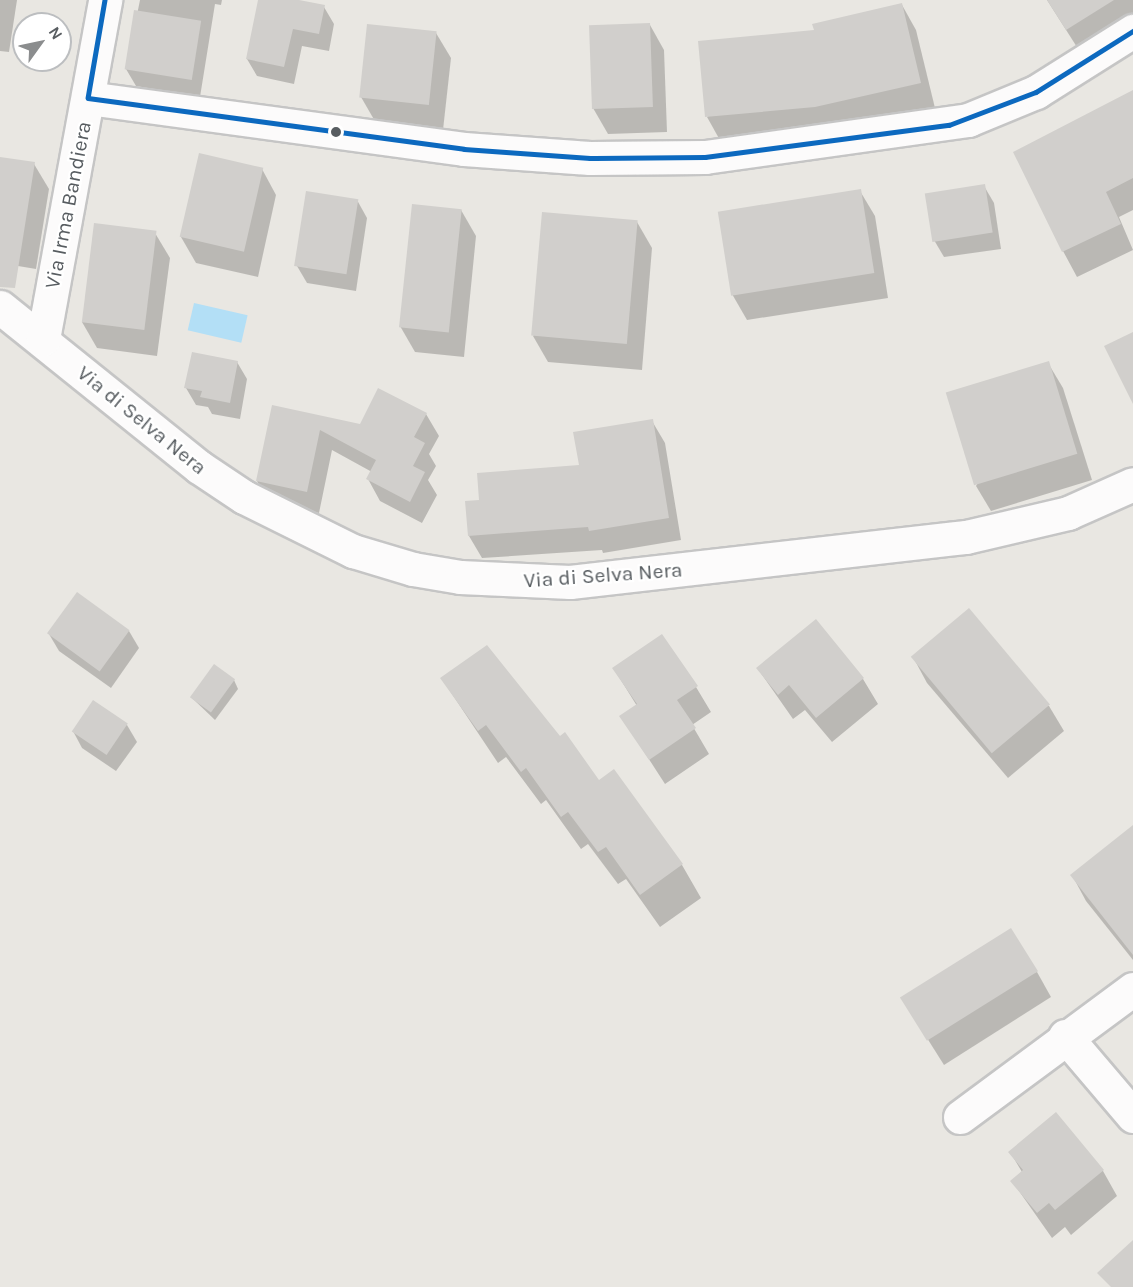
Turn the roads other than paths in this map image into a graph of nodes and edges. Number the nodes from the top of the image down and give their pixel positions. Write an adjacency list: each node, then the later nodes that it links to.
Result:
1 (105, 0): 3 (street, Via Irma Bandiera)
2 (1133, 32): 3 (street)
3 (88, 98): 5 (street, Via Irma Bandiera)
4 (0, 307): 5 (street, Via di Selva Nera)
5 (43, 339): 6 (street, Via di Selva Nera)
6 (1133, 484)
7 (1133, 989): 8 (street)
8 (1065, 1036): 9 (street); 10 (street)
9 (1133, 1116)
10 (960, 1117)

